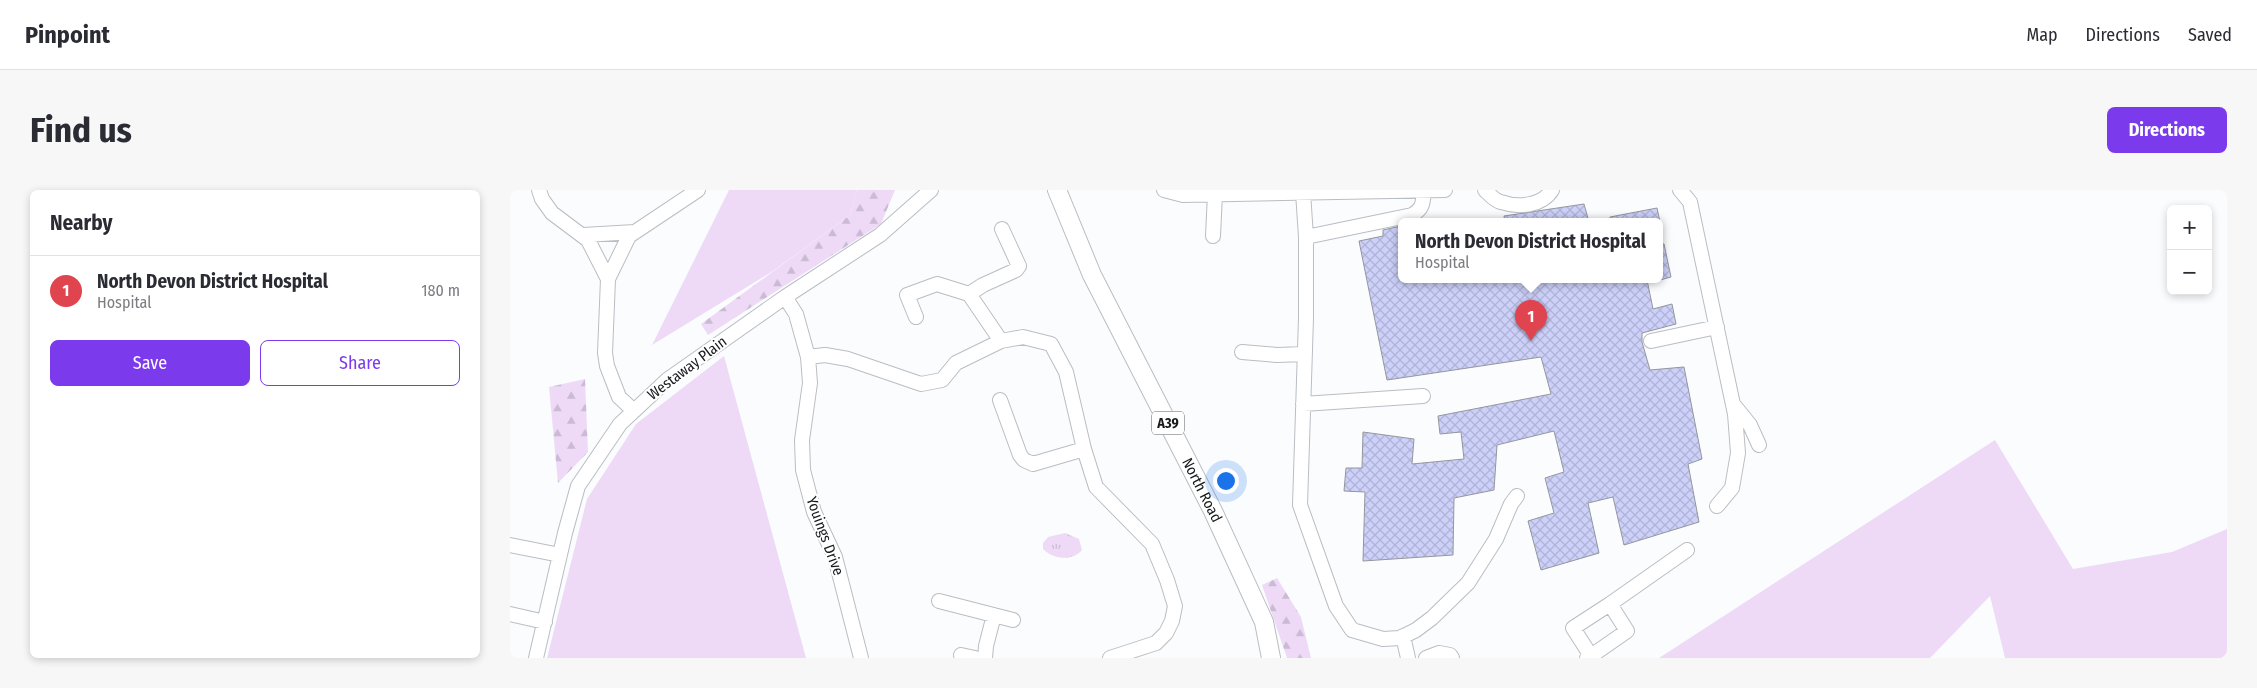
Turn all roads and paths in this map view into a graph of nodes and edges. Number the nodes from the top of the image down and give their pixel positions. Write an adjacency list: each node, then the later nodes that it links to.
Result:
1 (539, 190): 15 (street)
2 (698, 190): 14 (street)
3 (931, 190): 20 (street, Westaway Plain)
4 (1057, 190): 52 (main road, North Road / A39)
5 (1164, 190): 12 (street)
6 (1424, 190): 7 (street); 11 (street); 17 (street)
7 (1445, 190)
8 (1485, 190): 9 (street)
9 (1552, 190)
10 (1680, 190): 22 (street)
11 (1303, 192): 12 (street); 17 (street)
12 (1215, 194): 16 (street)
13 (1002, 229): 19 (street)
14 (635, 232): 15 (street); 18 (street)
15 (583, 235): 18 (street)
16 (1213, 236)
17 (1306, 237): 26 (street)
18 (608, 279): 32 (street)
19 (969, 294): 21 (street); 23 (street)
20 (785, 297): 27 (street, Youings Drive); 32 (street, Westaway Plain)
21 (916, 317)
22 (1717, 327): 24 (street); 31 (street)
23 (1001, 341): 27 (street); 34 (street)
24 (1651, 341)
25 (1242, 352): 26 (street)
26 (1305, 354): 30 (street)
27 (808, 357): 49 (street, Youings Drive)
28 (1424, 396): 30 (street)
29 (1000, 400): 34 (street)
30 (1303, 404): 46 (street)
31 (1733, 404): 33 (street); 36 (street)
32 (634, 411): 39 (street, Westaway Plain)
33 (1759, 445)
34 (1084, 449): 51 (street)
35 (1517, 496): 46 (street)
36 (1717, 506)
37 (510, 545): 39 (street)
38 (1687, 550): 41 (street)
39 (560, 555): 45 (street, Westaway Plain)
40 (939, 601): 43 (street)
41 (1610, 604): 47 (street); 47 (street)
42 (510, 614): 45 (street)
43 (994, 615): 44 (street); 50 (street)
44 (1013, 620)
45 (545, 622): 48 (street, Westaway Plain)
46 (1399, 637): 53 (street); 54 (street)
47 (1589, 657)
48 (536, 658)
49 (861, 658)
50 (985, 658)
51 (1110, 658)
52 (1271, 658)
53 (1402, 658)
54 (1408, 658)
55 (1426, 658): 56 (street)
56 (1452, 658)

